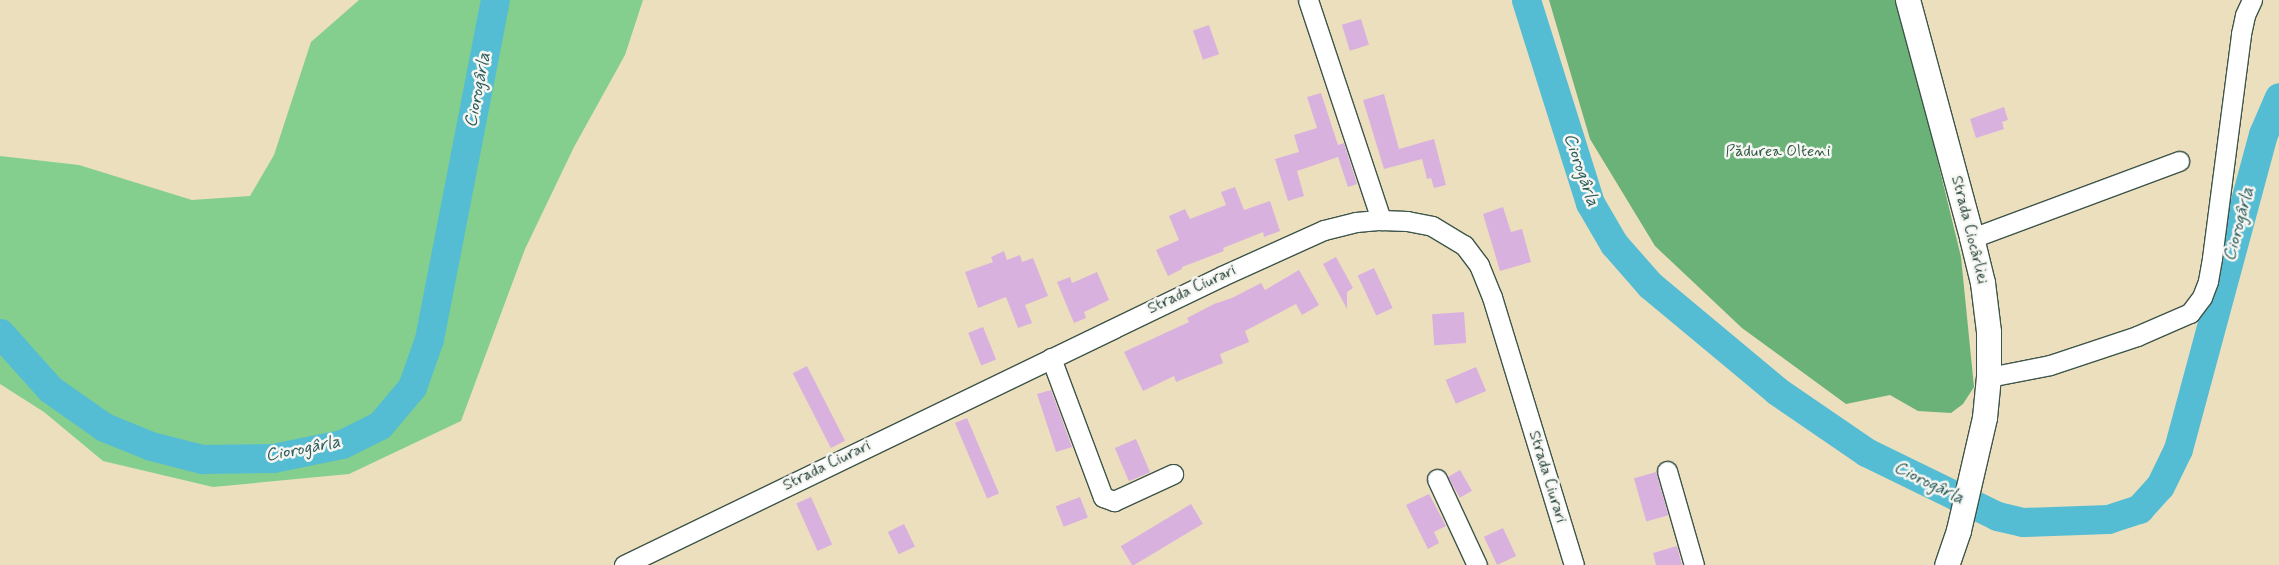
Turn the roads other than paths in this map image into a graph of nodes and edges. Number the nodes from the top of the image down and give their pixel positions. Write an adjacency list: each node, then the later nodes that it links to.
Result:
1 (1308, 0): 5 (street)
2 (1908, 0): 6 (street, Strada Ciocârliei)
3 (2252, 0): 8 (street)
4 (2179, 162): 6 (street)
5 (1382, 220): 7 (street, Strada Ciurari); 14 (street, Strada Ciurari)
6 (1972, 238): 8 (street, Strada Ciocârliei)
7 (1050, 358): 10 (street); 12 (street, Strada Ciurari)
8 (1989, 377): 16 (street, Strada Ciocârliei)
9 (1667, 471): 15 (street)
10 (1172, 474)
11 (1437, 479): 13 (street)
12 (624, 565)
13 (1477, 565)
14 (1574, 565)
15 (1694, 565)
16 (1947, 565)

